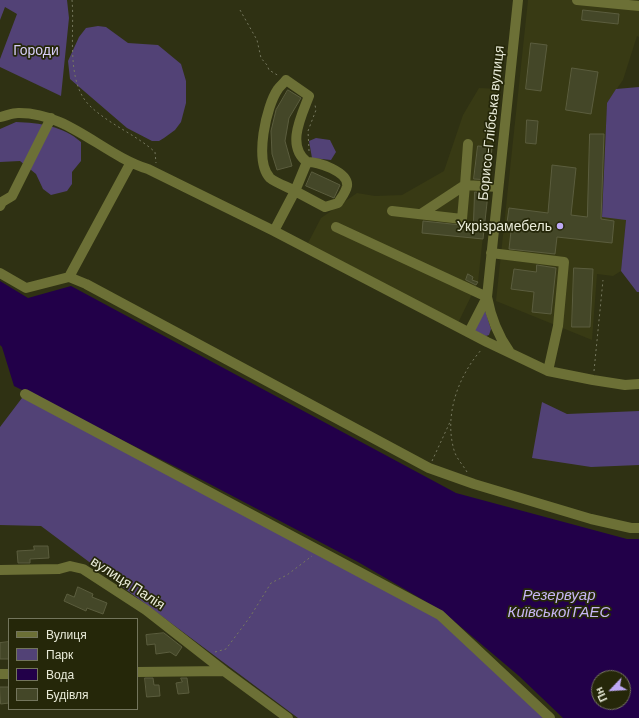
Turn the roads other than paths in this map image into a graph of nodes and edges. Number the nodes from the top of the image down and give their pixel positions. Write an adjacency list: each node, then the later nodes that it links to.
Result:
1 (518, 0): 10 (street, Борисо-Глібська вулиця)
2 (576, 0): 3 (street)
3 (639, 6)
4 (0, 117): 5 (street)
5 (51, 118): 8 (street); 12 (street)
6 (468, 144): 9 (street)
7 (310, 162): 11 (street); 11 (street); 11 (street)
8 (130, 164): 16 (street); 19 (street)
9 (465, 185): 10 (street); 14 (street); 14 (street)
10 (498, 188): 17 (street, Борисо-Глібська вулиця)
11 (295, 190): 16 (street)
12 (0, 206)
13 (392, 211): 14 (street)
14 (421, 214)
15 (336, 227): 20 (street)
16 (274, 231): 21 (street)
17 (491, 253): 20 (street, Борисо-Глібська вулиця); 23 (street)
18 (0, 273): 19 (street)
19 (69, 277): 26 (street)
20 (487, 297): 21 (street, Борисо-Глібська вулиця); 22 (street, Борисо-Глібська вулиця)
21 (468, 332): 22 (street)
22 (510, 352): 23 (street, Борисо-Глібська вулиця)
23 (548, 371): 24 (street, Борисо-Глібська вулиця)
24 (639, 384)
25 (25, 394): 31 (street)
26 (639, 528)
27 (0, 570): 28 (street, вулиця Палія)
28 (224, 671): 29 (street); 30 (street, вулиця Палія)
29 (138, 672)
30 (288, 718)
31 (550, 718)

